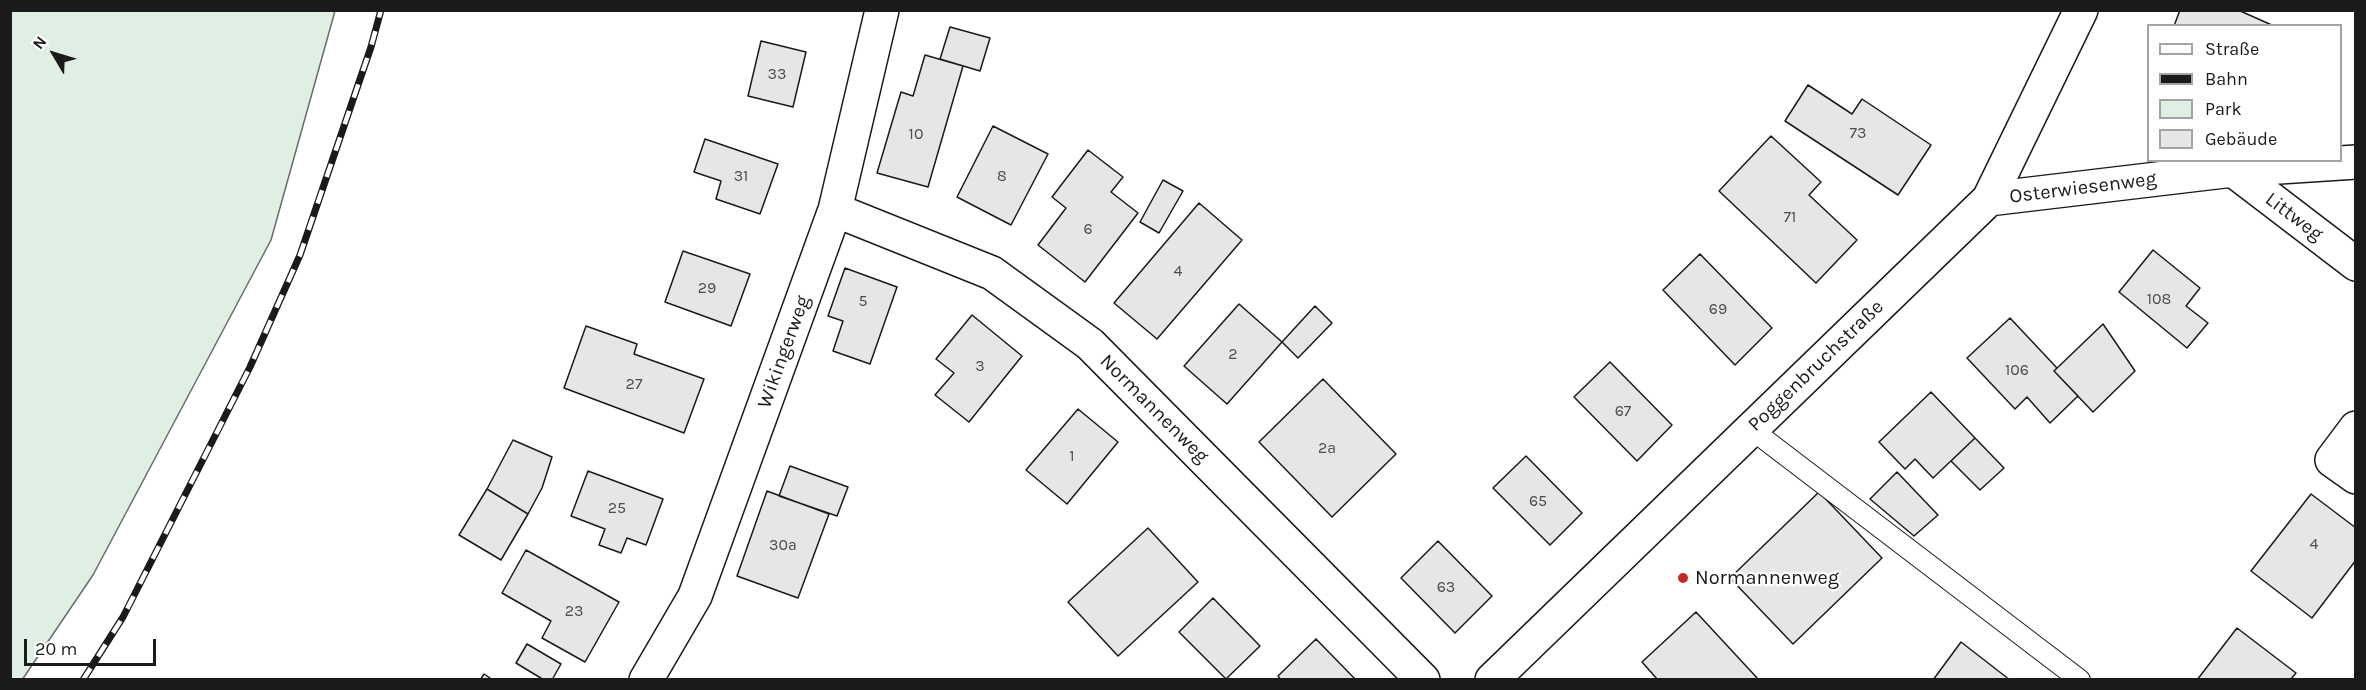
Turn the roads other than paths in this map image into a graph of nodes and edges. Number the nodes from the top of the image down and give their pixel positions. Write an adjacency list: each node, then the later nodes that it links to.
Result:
1 (882, 10): 6 (street, Wikingerweg)
2 (2081, 10): 5 (street, Poggenbruchstraße)
3 (2355, 162): 4 (street, Osterwiesenweg)
4 (2233, 170): 5 (street, Osterwiesenweg); 7 (street, Littweg)
5 (1989, 199): 9 (street, Poggenbruchstraße)
6 (835, 210): 11 (street, Wikingerweg); 12 (street, Normannenweg)
7 (2355, 264)
8 (2355, 428): 10 (street)
9 (1751, 429): 13 (street, Poggenbruchstraße); 14 (lane)
10 (2355, 477)
11 (646, 680)
12 (1423, 680)
13 (1492, 680)
14 (2080, 680)

